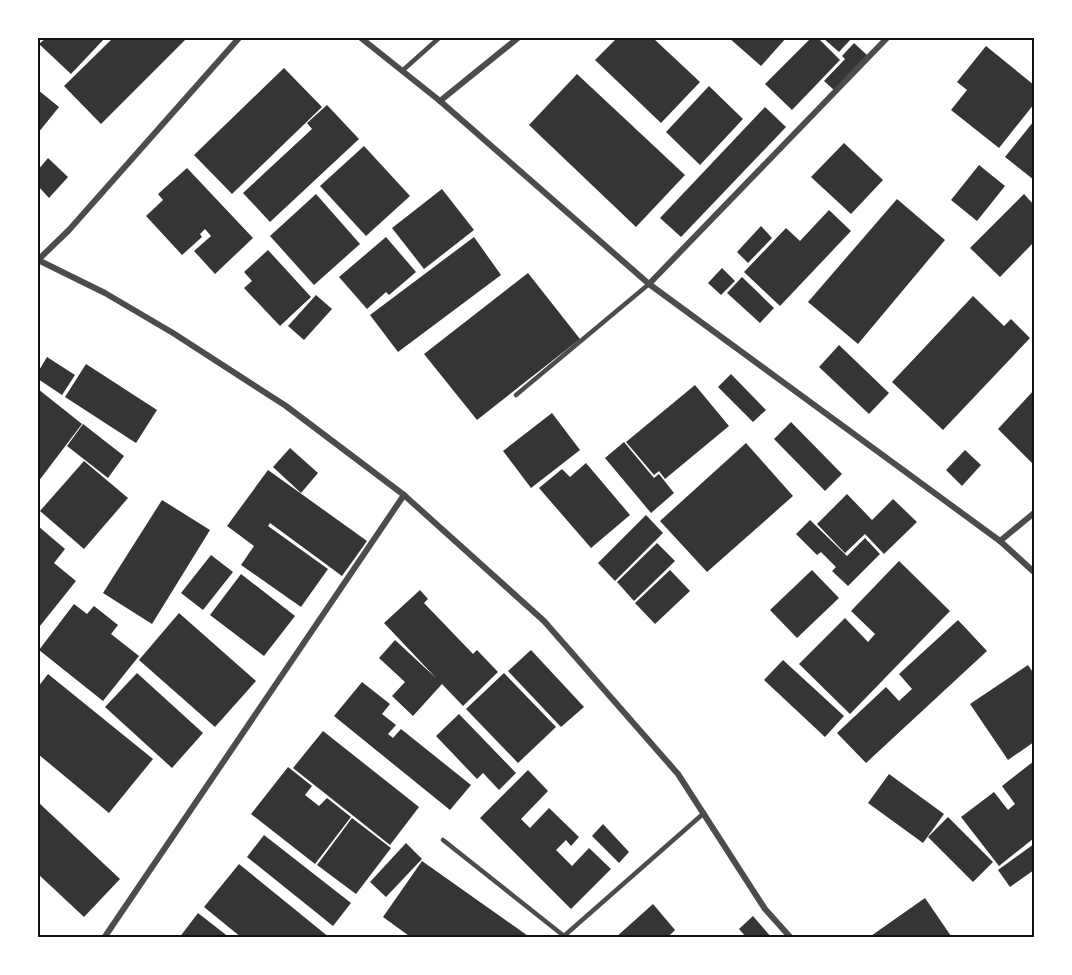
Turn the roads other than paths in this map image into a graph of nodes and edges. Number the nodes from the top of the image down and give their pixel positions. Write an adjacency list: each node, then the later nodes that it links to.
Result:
1 (239, 38): 10 (street)
2 (361, 38): 6 (street)
3 (440, 38): 6 (lane)
4 (518, 38): 7 (street)
5 (887, 38): 8 (street)
6 (402, 71): 7 (street)
7 (440, 101): 8 (street)
8 (649, 284): 9 (lane); 12 (street)
9 (516, 395)
10 (404, 495): 14 (street); 16 (street)
11 (1035, 513): 12 (street)
12 (1000, 541): 13 (street)
13 (1035, 572)
14 (704, 813): 15 (lane); 17 (street)
15 (443, 840)
16 (104, 938)
17 (791, 938)

